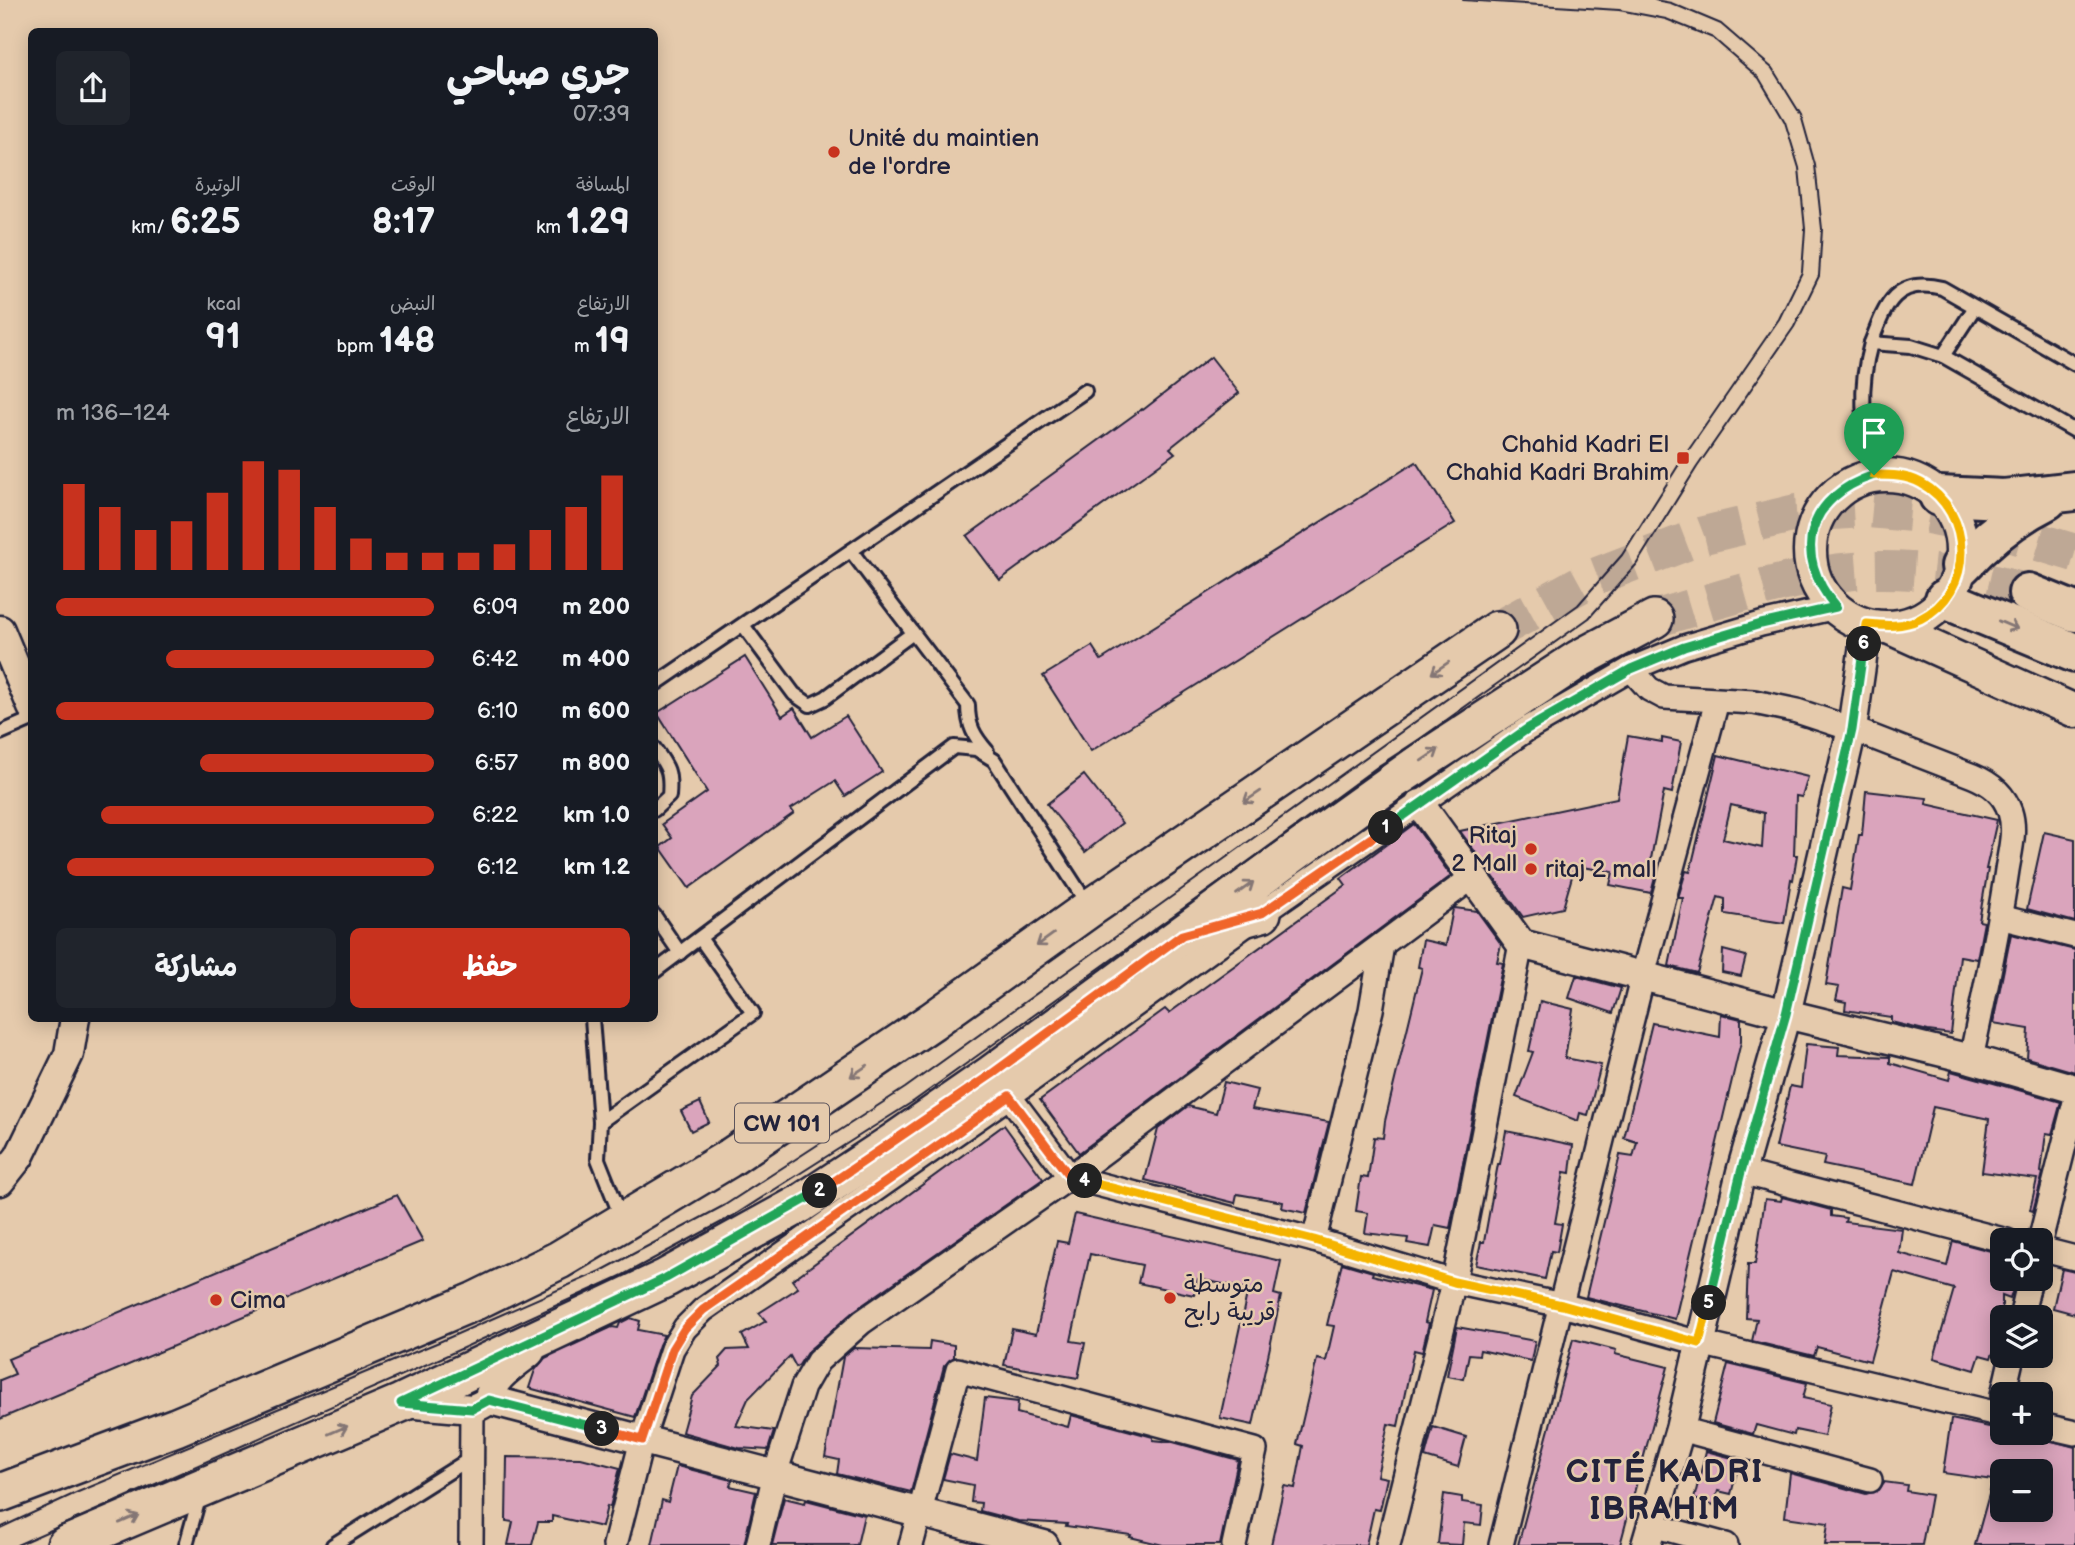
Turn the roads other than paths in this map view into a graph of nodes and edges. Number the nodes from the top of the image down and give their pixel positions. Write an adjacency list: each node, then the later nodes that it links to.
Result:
1 (1975, 307): 2 (lane); 3 (lane); 4 (lane)
2 (1871, 342): 3 (lane); 7 (lane)
3 (1943, 356): 6 (lane)
4 (2075, 364)
5 (1085, 391): 10 (lane)
6 (2075, 432)
7 (1874, 475): 9 (main road); 13 (main road)
8 (2072, 492): 9 (highway); 11 (highway)
9 (1939, 496): 11 (main road)
10 (851, 551): 16 (lane); 20 (lane)
11 (1947, 592): 17 (main road); 21 (highway, one-way to 21); 23 (main road)
12 (2028, 593): 14 (highway)
13 (1836, 607): 17 (main road); 22 (street)
14 (2075, 612)
15 (1654, 620): 40 (main road, CW 101, one-way to 15)
16 (743, 625): 20 (lane); 24 (lane)
17 (1877, 625): 23 (main road); 29 (street)
18 (0, 630): 25 (street)
19 (1497, 630): 36 (main road, CW 101, one-way to 36)
20 (913, 633): 32 (lane)
21 (2075, 653)
22 (1631, 669): 26 (street); 33 (street)
23 (1990, 675): 27 (main road)
24 (658, 682)
25 (28, 697)
26 (1717, 701): 29 (street); 47 (street)
27 (2075, 711)
28 (28, 721): 30 (lane)
29 (1852, 730): 38 (street); 48 (street)
30 (0, 733)
31 (658, 753): 34 (lane)
32 (994, 760): 36 (lane); 42 (lane)
33 (1420, 804): 35 (street); 37 (street)
34 (658, 806)
35 (1474, 876): 43 (street); 44 (street)
36 (1090, 908): 59 (main road, CW 101, one-way to 59)
37 (1262, 913): 40 (main road); 52 (street)
38 (2000, 917): 41 (street); 51 (street)
39 (658, 921): 45 (lane)
40 (1182, 935): 52 (main road, CW 101)
41 (2075, 936)
42 (700, 938): 45 (lane); 55 (lane)
43 (1521, 944): 47 (street); 65 (street)
44 (1382, 945): 57 (street); 62 (street)
45 (680, 953): 46 (lane)
46 (658, 969)
47 (1643, 975): 48 (street); 66 (street)
48 (1786, 1014): 51 (street); 56 (street)
49 (74, 1022): 58 (street)
50 (593, 1022): 55 (lane)
51 (1970, 1059): 53 (street)
52 (1000, 1085): 57 (street); 67 (main road, CW 101); 75 (street)
53 (2075, 1089)
54 (2075, 1102): 60 (street)
55 (600, 1122): 59 (lane)
56 (1741, 1172): 61 (street); 68 (street)
57 (1070, 1177): 62 (street); 77 (street)
58 (0, 1181)
59 (623, 1222): 80 (main road, CW 101)
60 (2043, 1228)
61 (1990, 1237)
62 (1314, 1240): 65 (street)
63 (2053, 1253): 64 (street)
64 (2075, 1258)
65 (1454, 1282): 66 (street); 92 (street)
66 (1562, 1305): 68 (street); 93 (street)
67 (558, 1328): 69 (main road, CW 101); 71 (street)
68 (1699, 1343): 70 (street); 73 (street)
69 (401, 1403): 71 (street); 79 (main road, CW 101, one-way to 69)
70 (1990, 1403)
71 (481, 1404): 75 (street); 76 (street)
72 (2053, 1428): 74 (street)
73 (1680, 1429): 78 (street); 82 (street)
74 (2075, 1433)
75 (642, 1440): 77 (street); 87 (street)
76 (471, 1458): 85 (lane); 86 (street)
77 (775, 1474): 81 (street); 88 (street)
78 (1870, 1480)
79 (203, 1487): 83 (main road, CW 101, one-way to 79); 84 (lane)
80 (0, 1493)
81 (920, 1512): 89 (street); 90 (street); 91 (street)
82 (1649, 1535): 94 (street)
83 (87, 1542)
84 (186, 1545)
85 (333, 1545)
86 (471, 1545)
87 (615, 1545)
88 (758, 1545)
89 (912, 1545)
90 (1044, 1545)
91 (1234, 1545)
92 (1388, 1545)
93 (1501, 1545)
94 (1726, 1545)

